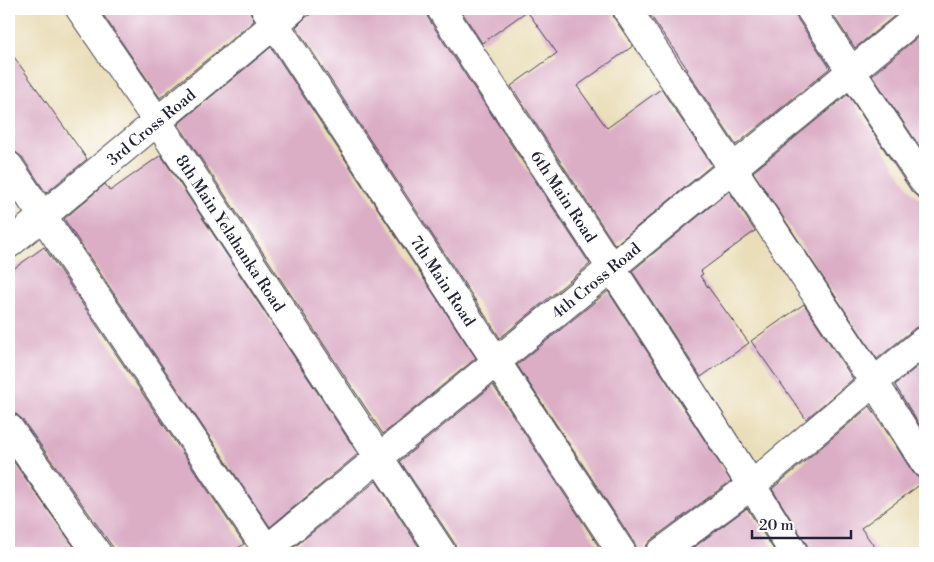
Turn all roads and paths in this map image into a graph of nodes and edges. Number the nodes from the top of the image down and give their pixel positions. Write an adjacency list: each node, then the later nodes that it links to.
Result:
1 (80, 9): 8 (street, 8th Main Yelahanka Road)
2 (441, 9): 14 (street, 6th Main Road)
3 (627, 9): 10 (street)
4 (810, 9): 7 (street)
5 (925, 11): 7 (street, 4th Cross Road)
6 (278, 14): 8 (street, 3rd Cross Road); 16 (street, 7th Main Road)
7 (851, 72): 10 (street, 4th Cross Road); 11 (street)
8 (157, 121): 12 (street, 3rd Cross Road); 19 (street, 8th Main Yelahanka Road)
9 (9, 166): 12 (street)
10 (733, 168): 14 (street, 4th Cross Road); 17 (street)
11 (925, 183)
12 (42, 216): 13 (street, 3rd Cross Road); 22 (street)
13 (9, 244)
14 (612, 268): 16 (street, 4th Cross Road); 21 (street, 6th Main Road)
15 (925, 340): 17 (street)
16 (497, 362): 19 (street, 4th Cross Road); 25 (street, 7th Main Road)
17 (874, 382): 20 (street); 21 (street)
18 (9, 428): 23 (street)
19 (379, 458): 22 (street, 4th Cross Road); 24 (street, 8th Main Yelahanka Road)
20 (925, 463)
21 (752, 485): 26 (street); 27 (street, 6th Main Road)
22 (268, 552)
23 (97, 553)
24 (442, 553)
25 (622, 553)
26 (660, 553)
27 (794, 553)

